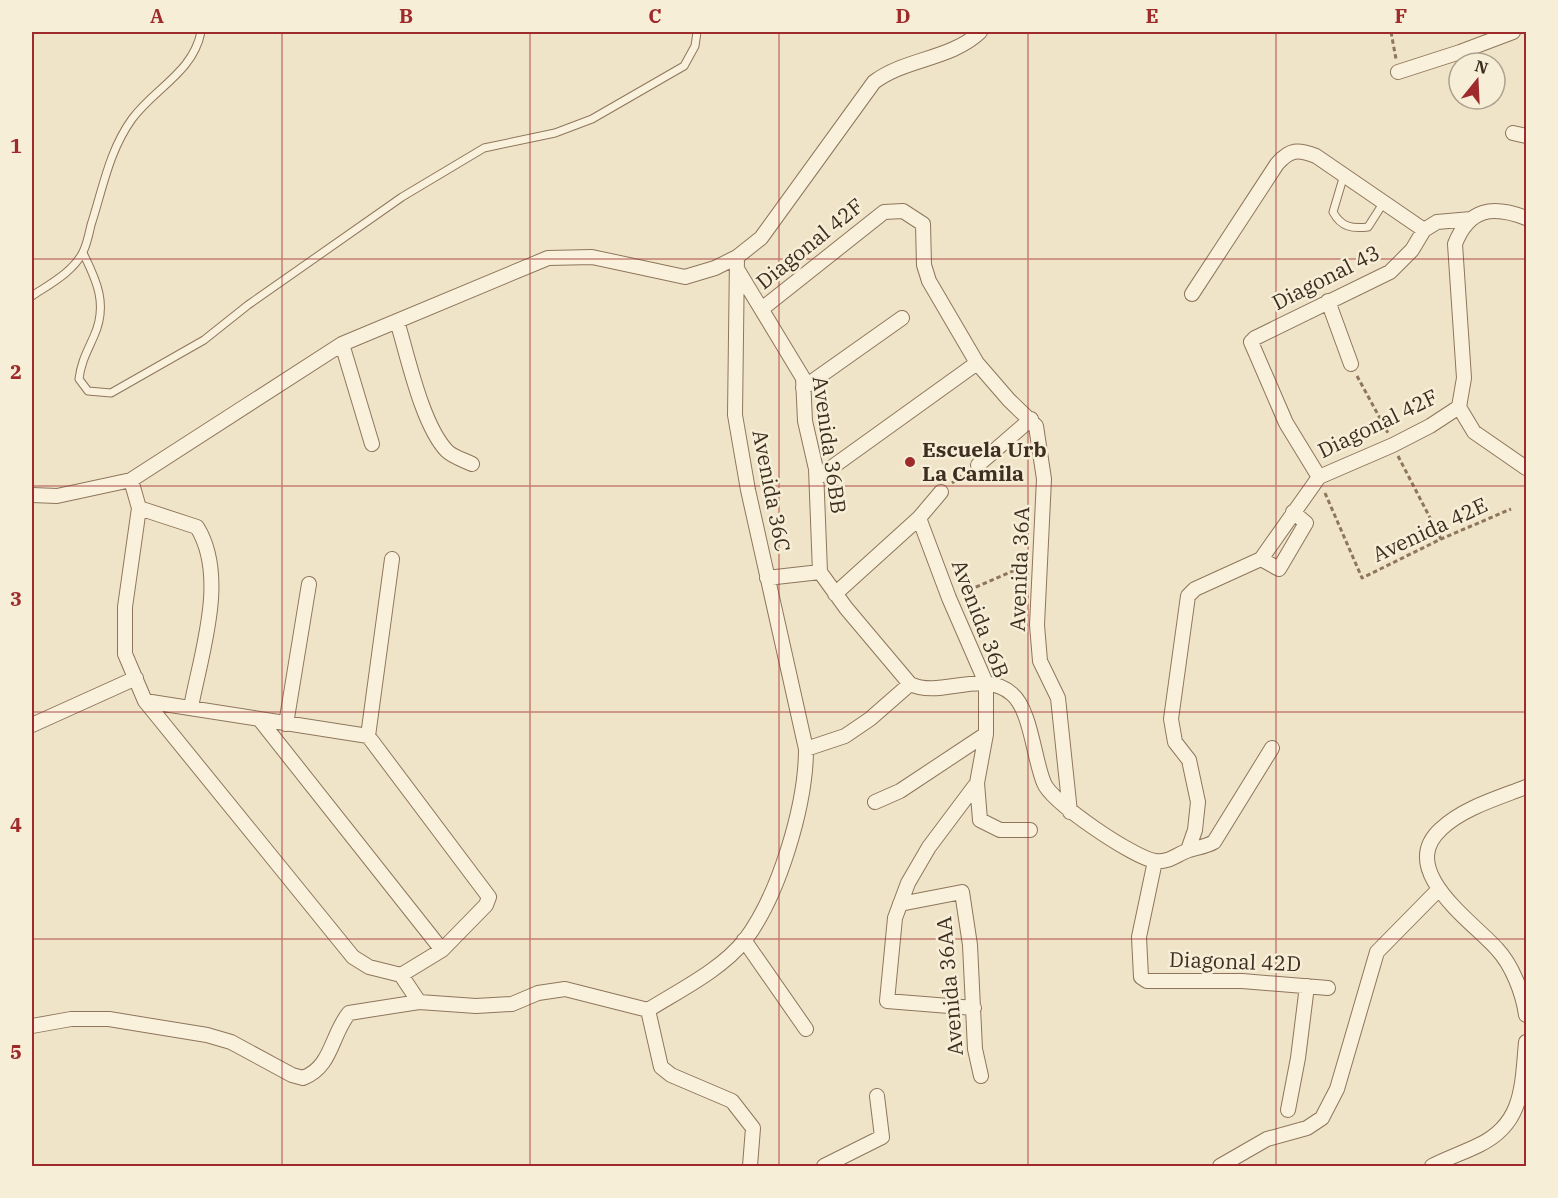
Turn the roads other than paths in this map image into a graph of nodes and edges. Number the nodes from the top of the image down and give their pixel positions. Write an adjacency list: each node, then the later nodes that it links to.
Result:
1 (201, 32): 11 (lane)
2 (697, 32): 11 (lane)
3 (980, 32): 12 (street)
4 (1513, 32): 5 (street)
5 (1398, 72)
6 (1344, 174): 7 (street); 7 (lane); 13 (street)
7 (1384, 202): 10 (street)
8 (1527, 218): 9 (street)
9 (1471, 219): 10 (street); 23 (street)
10 (1424, 230): 15 (street, Diagonal 43)
11 (83, 253): 14 (lane)
12 (737, 263): 16 (street, Avenida 36BB); 18 (street); 40 (street, Avenida 36C)
13 (1192, 294)
14 (32, 296)
15 (1328, 300): 21 (street); 29 (street, Diagonal 43)
16 (763, 308): 20 (street, Diagonal 42F); 22 (street, Avenida 36BB)
17 (902, 318): 22 (street)
18 (397, 321): 19 (street); 26 (street)
19 (342, 344): 25 (street); 31 (street)
20 (977, 363): 24 (street); 30 (street)
21 (1351, 364)
22 (803, 388): 30 (street, Avenida 36BB)
23 (1459, 407): 28 (street); 29 (street, Diagonal 42F)
24 (1031, 420): 27 (street); 58 (street, Avenida 36A)
25 (372, 444)
26 (472, 464)
27 (978, 465)
28 (1527, 468)
29 (1319, 477): 35 (street, Diagonal 42F)
30 (817, 478): 39 (street, Avenida 36BB)
31 (131, 480): 33 (street); 34 (street)
32 (941, 492): 36 (street)
33 (32, 495)
34 (139, 508): 43 (street); 47 (street)
35 (1293, 512): 38 (street, Diagonal 42F); 38 (street)
36 (919, 518): 42 (street); 44 (street, Avenida 36B)
37 (392, 559): 52 (street)
38 (1261, 559): 60 (street)
39 (820, 572): 40 (street); 42 (street)
40 (767, 578): 54 (street, Avenida 36C)
41 (309, 584): 49 (street)
42 (835, 594): 45 (street)
43 (136, 678): 46 (street); 50 (street)
44 (986, 682): 45 (street); 51 (street, Avenida 36B); 58 (street)
45 (910, 684): 54 (street)
46 (145, 701): 47 (street); 66 (street)
47 (191, 707): 48 (street)
48 (260, 720): 49 (street); 65 (street)
49 (285, 724): 52 (street)
50 (32, 725)
51 (986, 734): 55 (street, Avenida 36B); 57 (street)
52 (368, 736): 65 (street)
53 (1272, 748): 60 (street)
54 (806, 749): 64 (street, Avenida 36C)
55 (977, 783): 59 (street); 63 (street, Avenida 36B)
56 (1527, 787): 62 (street)
57 (875, 802)
58 (1070, 812): 61 (street)
59 (1030, 830)
60 (1188, 850): 61 (street)
61 (1155, 861): 67 (street, Diagonal 42D)
62 (1438, 890): 72 (street); 81 (street)
63 (900, 904): 70 (street, Avenida 36AA); 70 (street, Avenida 36B)
64 (744, 940): 71 (street, Avenida 36C); 74 (street)
65 (442, 950): 66 (street)
66 (401, 975): 69 (street)
67 (1307, 986): 68 (street, Diagonal 42D); 78 (street)
68 (1328, 988)
69 (419, 1002): 71 (street); 73 (street)
70 (974, 1008): 76 (street, Avenida 36AA)
71 (648, 1010): 79 (street)
72 (1527, 1015)
73 (32, 1026)
74 (806, 1029)
75 (1527, 1042): 82 (street)
76 (981, 1076)
77 (877, 1096): 80 (street)
78 (1288, 1110)
79 (750, 1167)
80 (824, 1167)
81 (1220, 1167)
82 (1432, 1167)

